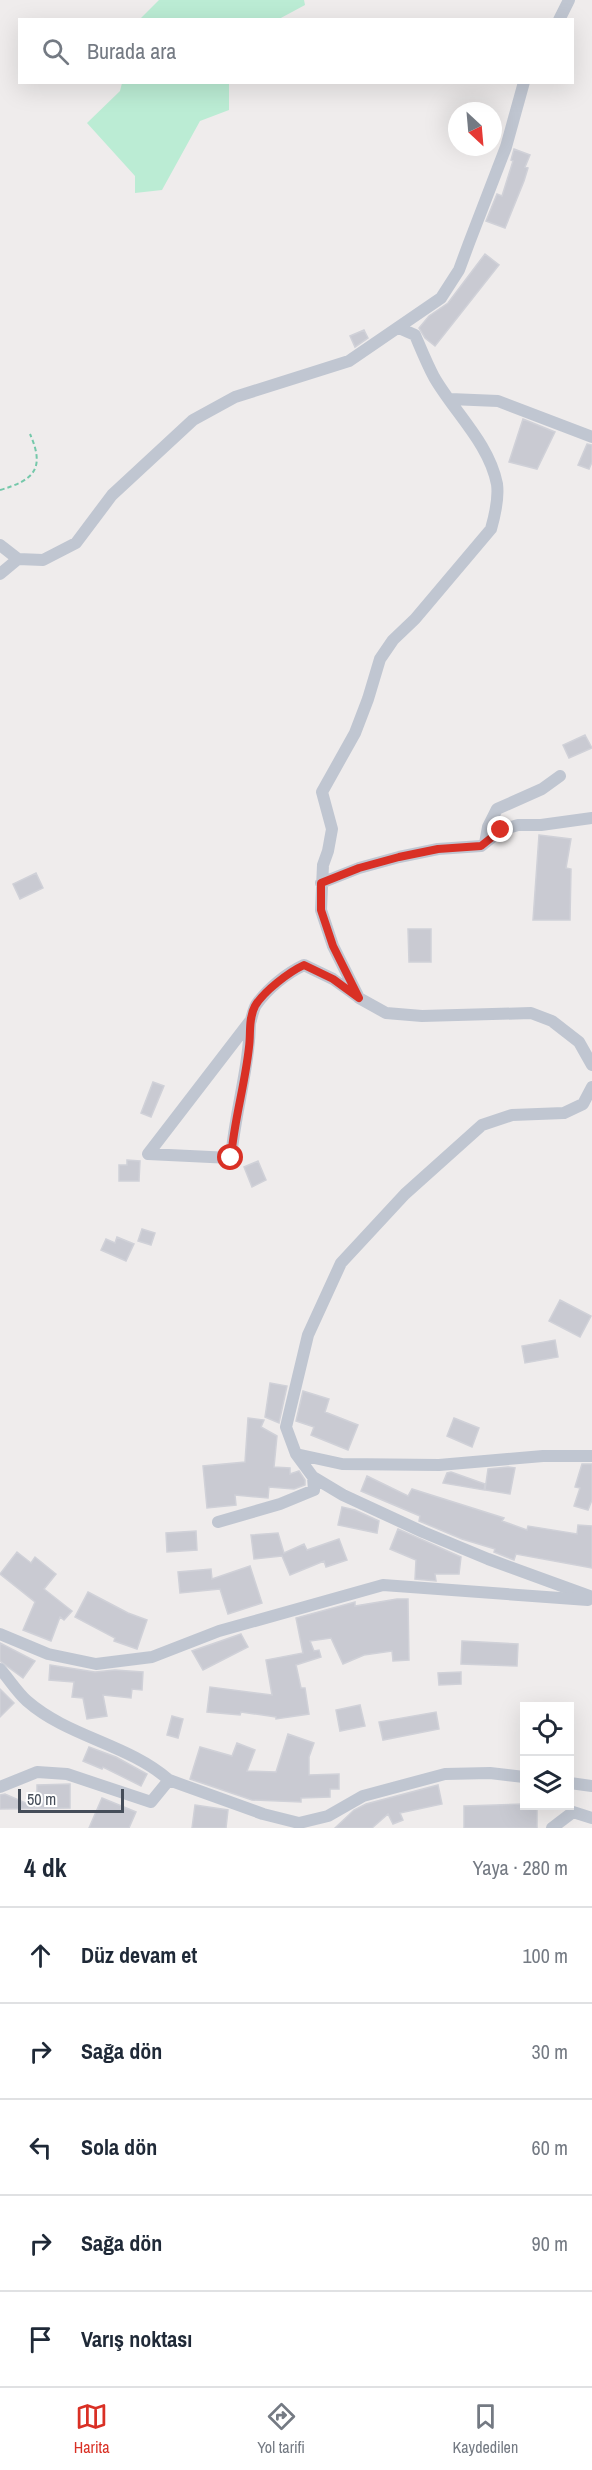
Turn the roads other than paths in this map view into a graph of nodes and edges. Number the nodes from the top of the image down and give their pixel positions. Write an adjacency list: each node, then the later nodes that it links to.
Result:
1 (569, 0): 2 (street)
2 (560, 18)
3 (523, 84): 4 (street)
4 (399, 328): 5 (street); 8 (street)
5 (450, 399): 6 (street); 13 (street)
6 (592, 437)
7 (0, 545): 8 (street)
8 (18, 559): 9 (street)
9 (0, 574)
10 (560, 776): 12 (street)
11 (592, 818): 12 (street)
12 (485, 843): 13 (street)
13 (321, 883): 14 (street)
14 (359, 998): 15 (street); 16 (street)
15 (251, 1020): 15 (street)
16 (592, 1065)
17 (592, 1087): 18 (street)
18 (296, 1454): 19 (street); 20 (street)
19 (592, 1456)
20 (313, 1477): 21 (street); 22 (street)
21 (218, 1522)
22 (592, 1598): 23 (street)
23 (0, 1634)
24 (0, 1669): 26 (street)
25 (520, 1776): 26 (street)
26 (169, 1780): 29 (street)
27 (574, 1784): 28 (street)
28 (592, 1786)
29 (0, 1787)
30 (592, 1818): 31 (street)
31 (552, 1828)

